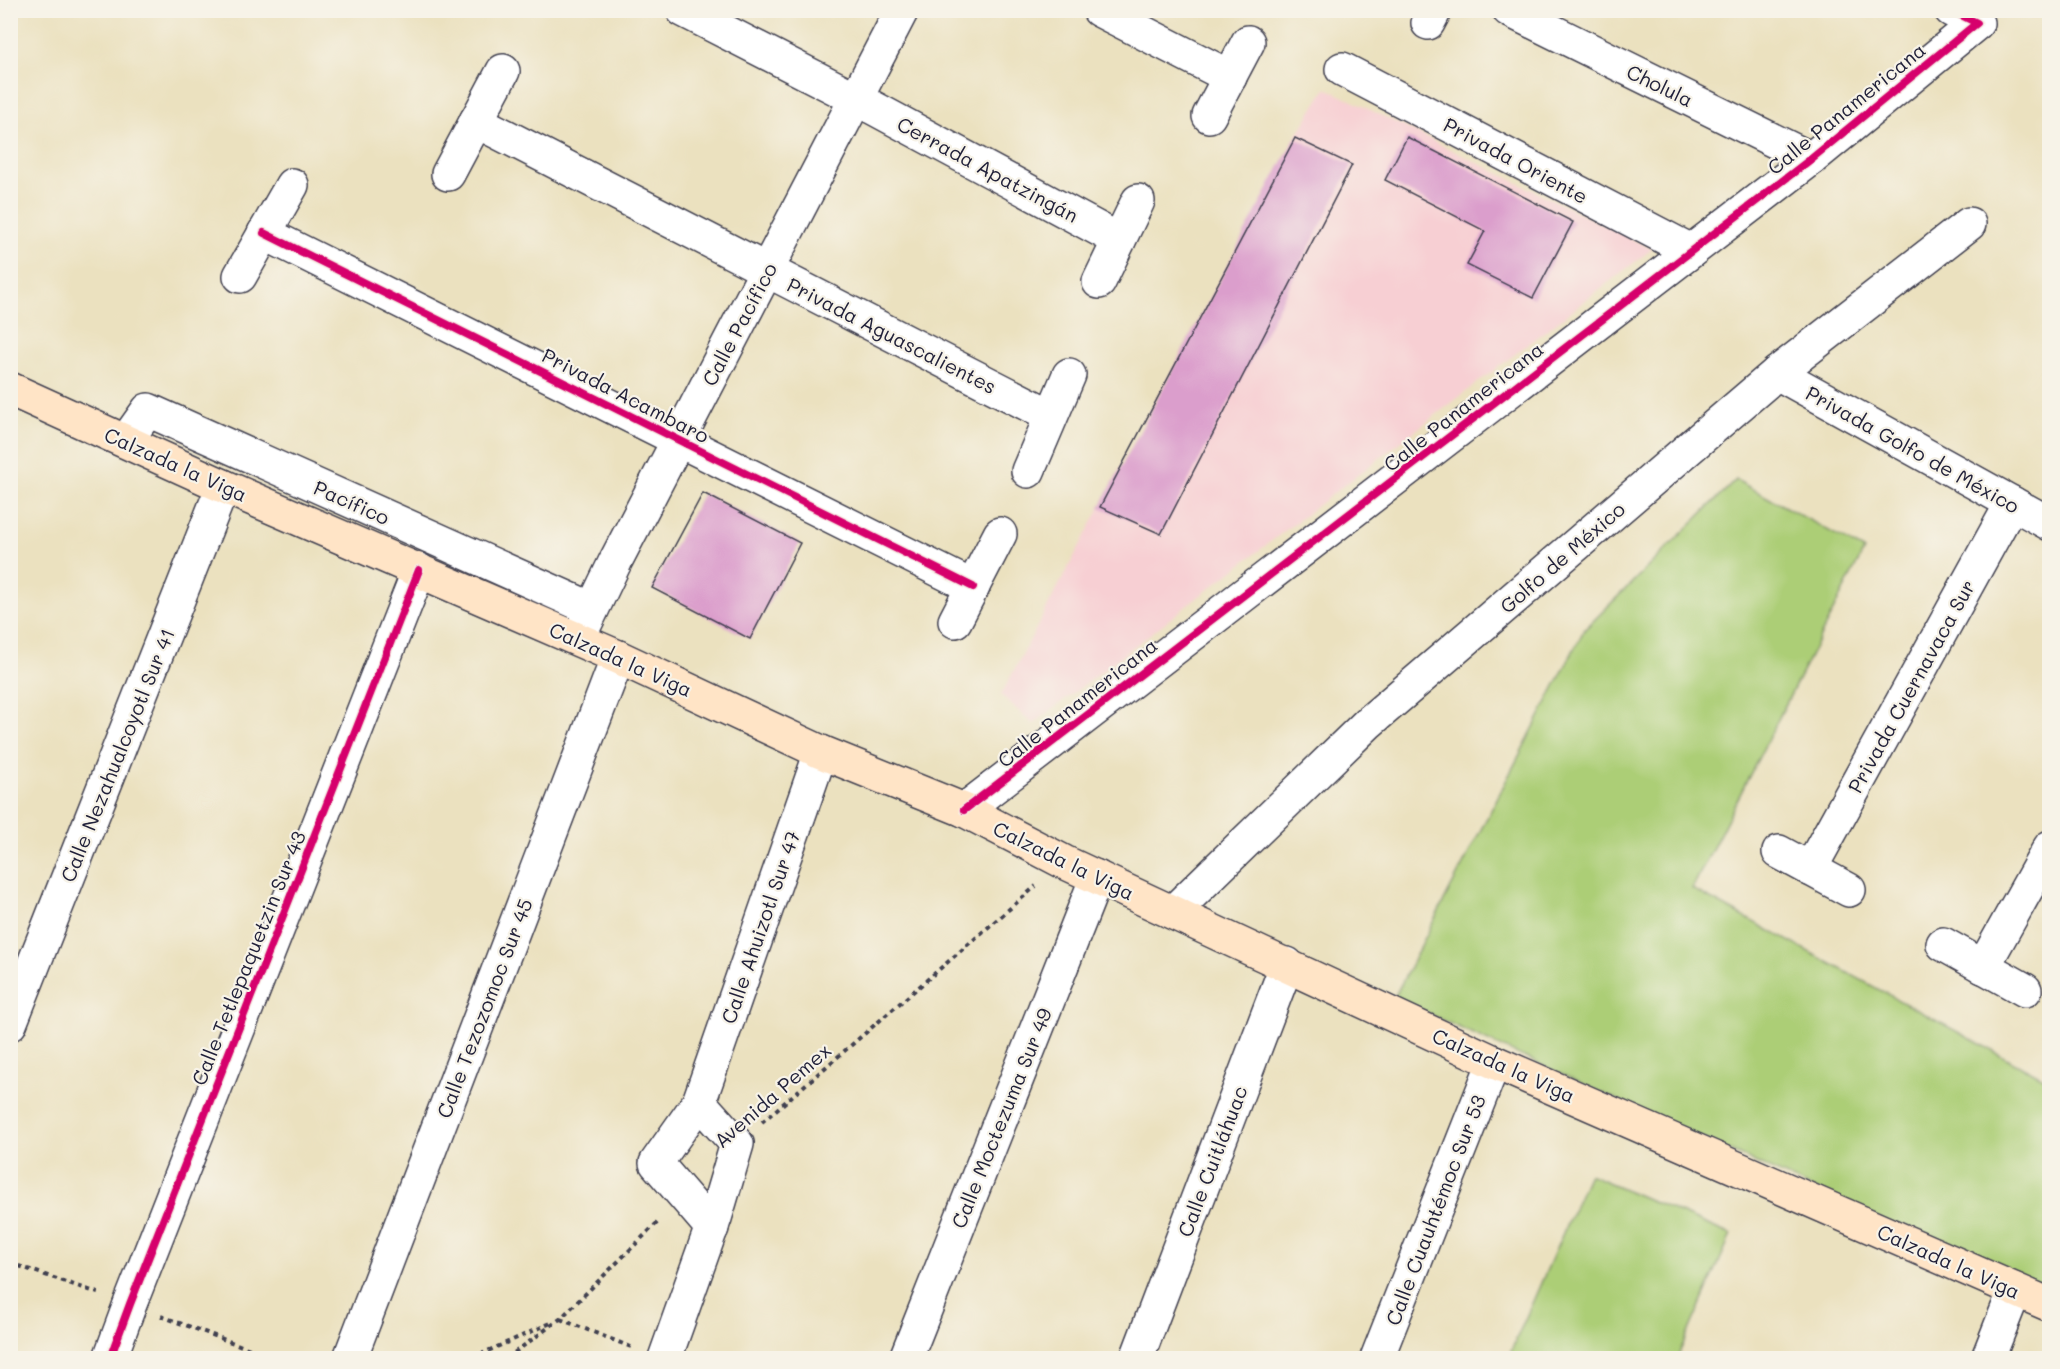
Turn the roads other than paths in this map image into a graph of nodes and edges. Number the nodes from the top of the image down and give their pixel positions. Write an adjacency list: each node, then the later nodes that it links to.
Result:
1 (682, 10): 10 (street, Cerrada Apatzingán)
2 (902, 10): 10 (street, Calle Pacífico)
3 (1100, 10): 9 (street)
4 (1509, 10): 13 (street, Cholula)
5 (1964, 17): 13 (street, Calle Panamericana)
6 (1248, 42): 9 (street)
7 (1342, 69): 20 (street, Privada Oriente)
8 (503, 71): 12 (street)
9 (1230, 77): 11 (street)
10 (856, 99): 19 (street, Cerrada Apatzingán); 21 (street, Calle Pacífico)
11 (1209, 116)
12 (476, 121): 14 (street); 21 (street, Privada Aguascalientes)
13 (1810, 159): 20 (street, Calle Panamericana)
14 (448, 174)
15 (291, 185): 18 (street)
16 (1138, 201): 19 (street)
17 (1969, 224): 24 (street, Golfo de México)
18 (264, 233): 22 (street); 28 (street, Privada Acambaro)
19 (1119, 240): 23 (street)
20 (1691, 251): 42 (street, Calle Panamericana)
21 (766, 272): 27 (street, Privada Aguascalientes); 28 (street, Calle Pacífico)
22 (240, 276)
23 (1099, 282)
24 (1777, 373): 32 (street, Privada Golfo de México); 48 (street, Golfo de México)
25 (1069, 375): 27 (street)
26 (11, 392): 29 (main road, Calzada la Viga)
27 (1051, 416): 30 (street)
28 (678, 439): 36 (street, Privada Acambaro); 37 (street, Calle Pacífico)
29 (126, 441): 31 (main road, Calzada la Viga); 37 (street, Pacífico)
30 (1028, 471)
31 (223, 486): 35 (main road, Calzada la Viga); 53 (street, Calle Nezahualcoyotl Sur 41)
32 (2012, 503): 33 (street, Privada Golfo de México); 45 (street, Privada Cuernavaca Sur)
33 (2049, 524)
34 (1000, 534): 36 (street)
35 (419, 570): 39 (main road, Calzada la Viga); 60 (street, Calle Tetlepaquetzin Sur 43)
36 (973, 587): 38 (street)
37 (592, 609): 39 (street, Calle Pacífico)
38 (955, 621)
39 (578, 639): 40 (main road, Calzada la Viga)
40 (618, 657): 41 (main road, Calzada la Viga); 61 (street, Calle Tezozomoc Sur 45)
41 (821, 752): 42 (main road, Calzada la Viga); 55 (street, Calle Ahuizotl Sur 47)
42 (964, 810): 46 (main road, Calzada la Viga)
43 (2049, 847): 51 (street)
44 (1779, 852): 45 (street)
45 (1810, 869): 47 (street)
46 (1097, 877): 48 (main road, Calzada la Viga); 62 (street, Calle Moctezuma Sur 49)
47 (1849, 890)
48 (1173, 912): 50 (main road, Calzada la Viga)
49 (1943, 944): 51 (street)
50 (1287, 964): 54 (main road, Calzada la Viga); 63 (street, Calle Cuitláhuac)
51 (1983, 967): 52 (street)
52 (2025, 990)
53 (10, 1024)
54 (1494, 1062): 57 (main road, Calzada la Viga); 64 (street, Calle Cuauhtémoc Sur 53)
55 (699, 1102): 56 (street); 56 (street, Calle Ahuizotl Sur 47)
56 (712, 1228): 59 (street)
57 (2015, 1290): 58 (main road, Calzada la Viga); 65 (street)
58 (2049, 1305)
59 (650, 1354)
60 (110, 1359)
61 (350, 1359)
62 (906, 1359)
63 (1137, 1359)
64 (1377, 1359)
65 (1988, 1359)

